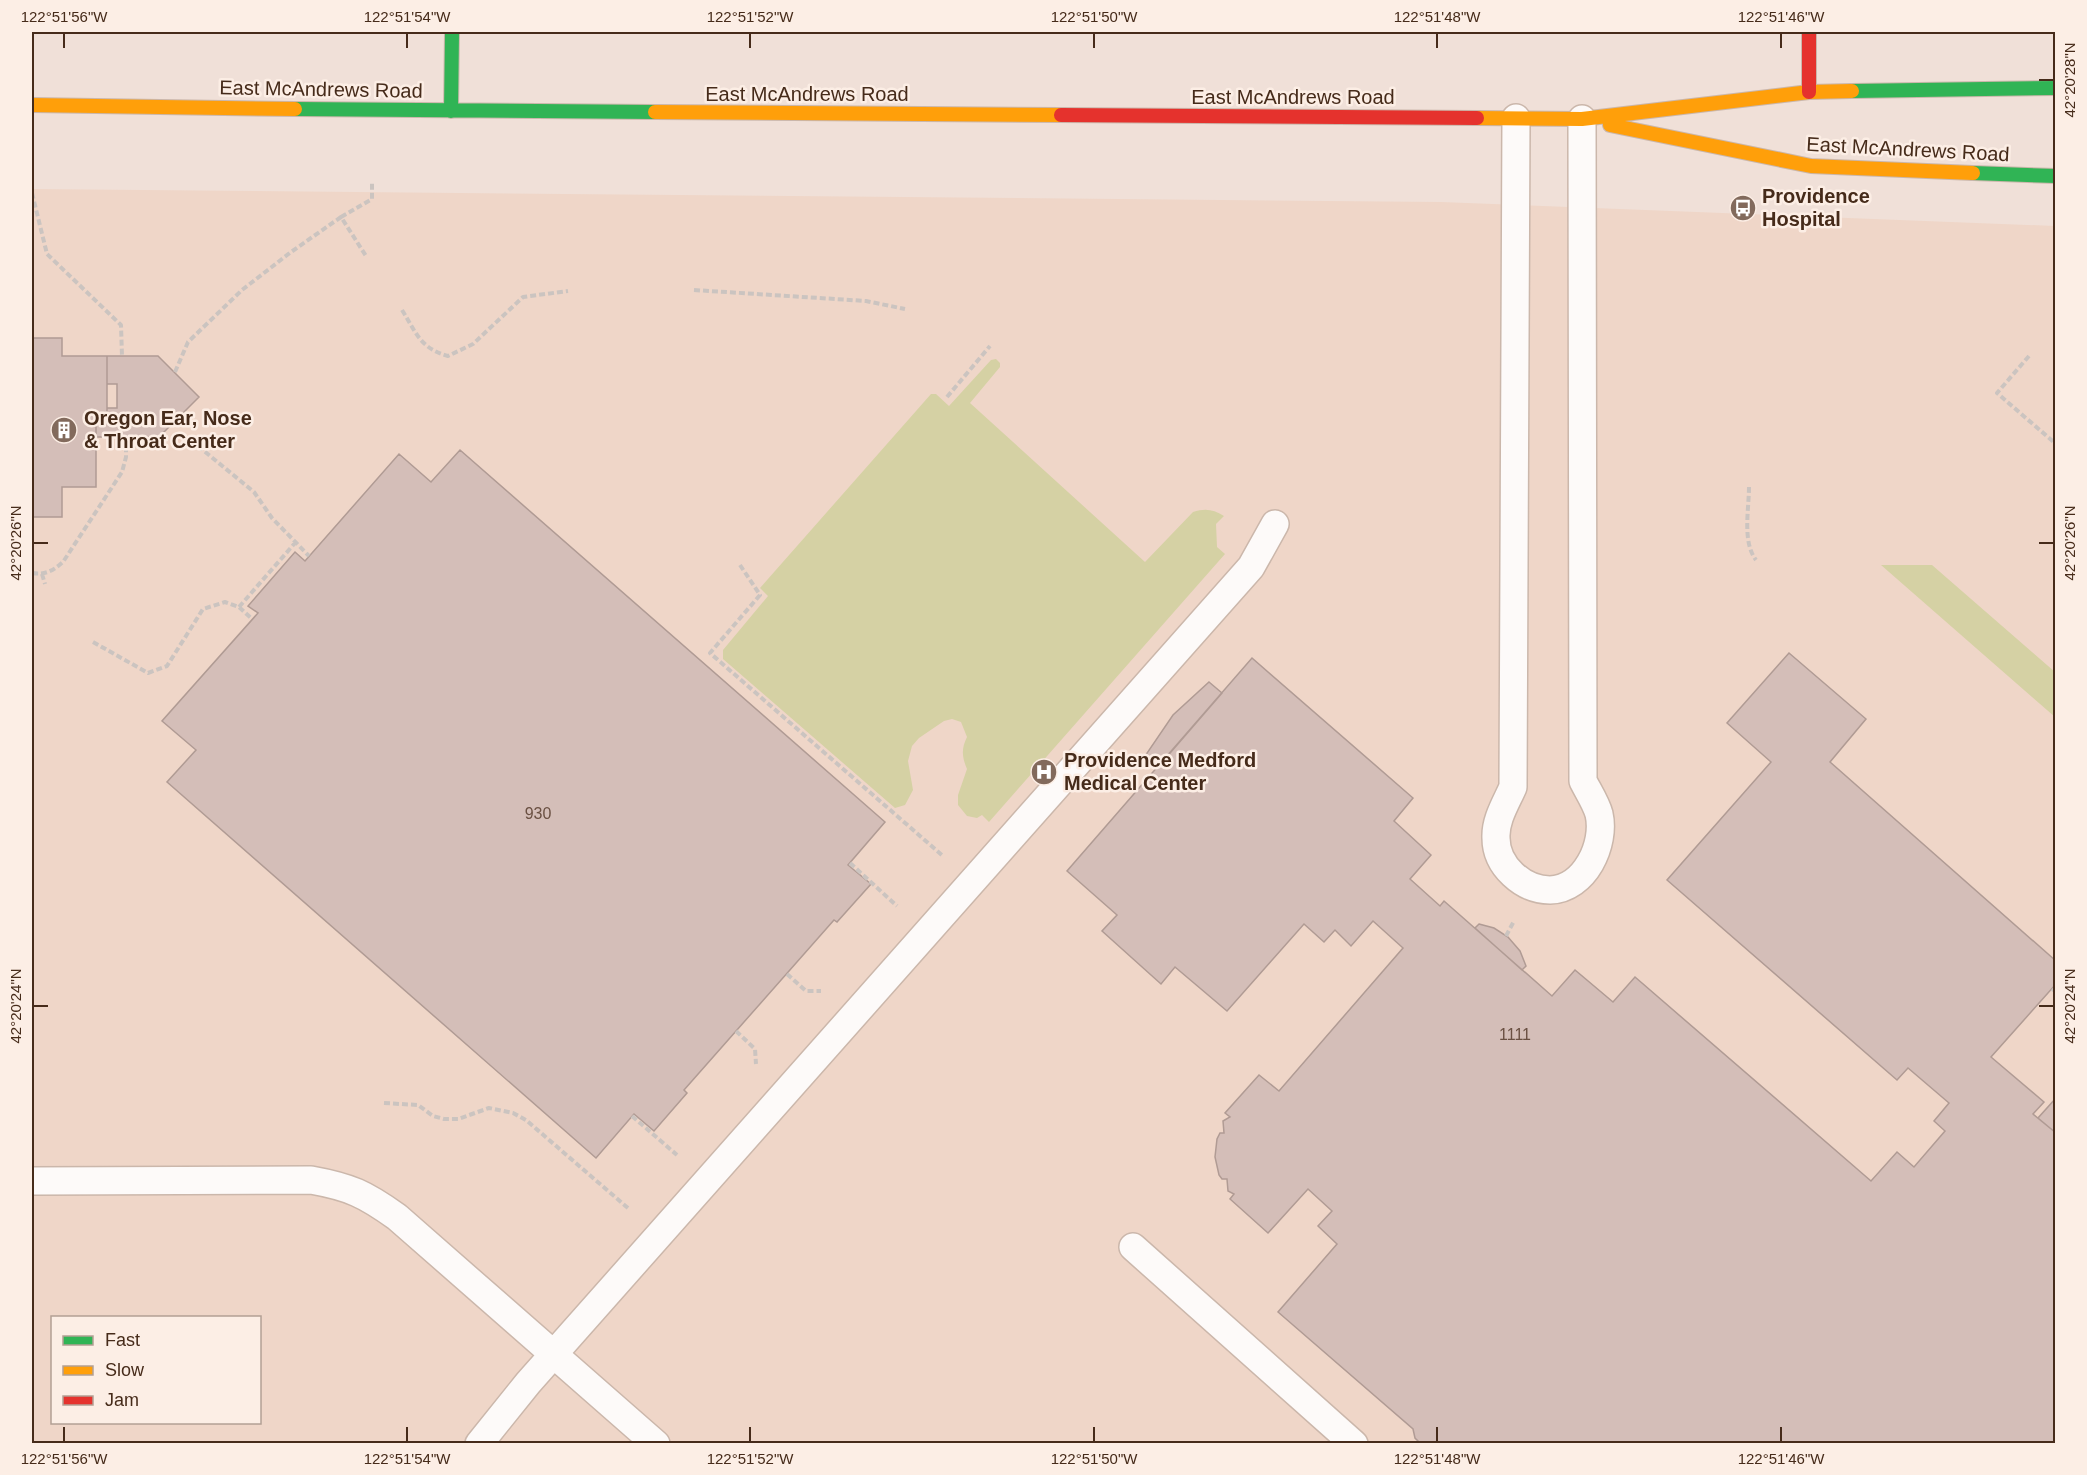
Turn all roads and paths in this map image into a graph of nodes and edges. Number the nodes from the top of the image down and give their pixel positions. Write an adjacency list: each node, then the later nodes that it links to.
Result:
1 (452, 32): 6 (main road)
2 (1809, 32): 4 (main road)
3 (2055, 88): 4 (main road, East McAndrews Road)
4 (1809, 92): 8 (main road, East McAndrews Road)
5 (32, 105): 6 (main road, East McAndrews Road)
6 (451, 111): 7 (main road, East McAndrews Road)
7 (1516, 118): 8 (main road, East McAndrews Road); 8 (lane)
8 (1582, 119): 9 (main road, East McAndrews Road)
9 (2055, 176)
10 (372, 183): 12 (path)
11 (32, 193): 19 (path)
12 (341, 218): 13 (path); 21 (path)
13 (366, 256)
14 (694, 290): 16 (path)
15 (568, 291): 17 (path)
16 (905, 309)
17 (402, 310)
18 (990, 346): 22 (path)
19 (122, 356)
20 (2030, 356): 24 (path)
21 (175, 372)
22 (947, 397)
23 (126, 437): 33 (path)
24 (2055, 444)
25 (198, 446): 28 (path)
26 (1749, 487): 30 (path)
27 (1275, 524): 49 (lane)
28 (295, 543): 29 (path); 35 (path)
29 (309, 556)
30 (1756, 560)
31 (740, 565): 38 (path)
32 (32, 573): 33 (path)
33 (42, 574): 34 (path)
34 (45, 584)
35 (239, 607): 36 (path); 37 (path)
36 (252, 619)
37 (93, 642)
38 (945, 857)
39 (850, 863): 40 (path)
40 (900, 908)
41 (1517, 915): 42 (path)
42 (1506, 936)
43 (384, 1103): 47 (path)
44 (632, 1116): 45 (path)
45 (680, 1158)
46 (32, 1180): 49 (lane)
47 (632, 1211)
48 (1133, 1247): 52 (lane)
49 (554, 1355): 50 (lane); 51 (lane)
50 (479, 1443)
51 (656, 1443)
52 (1354, 1443)

